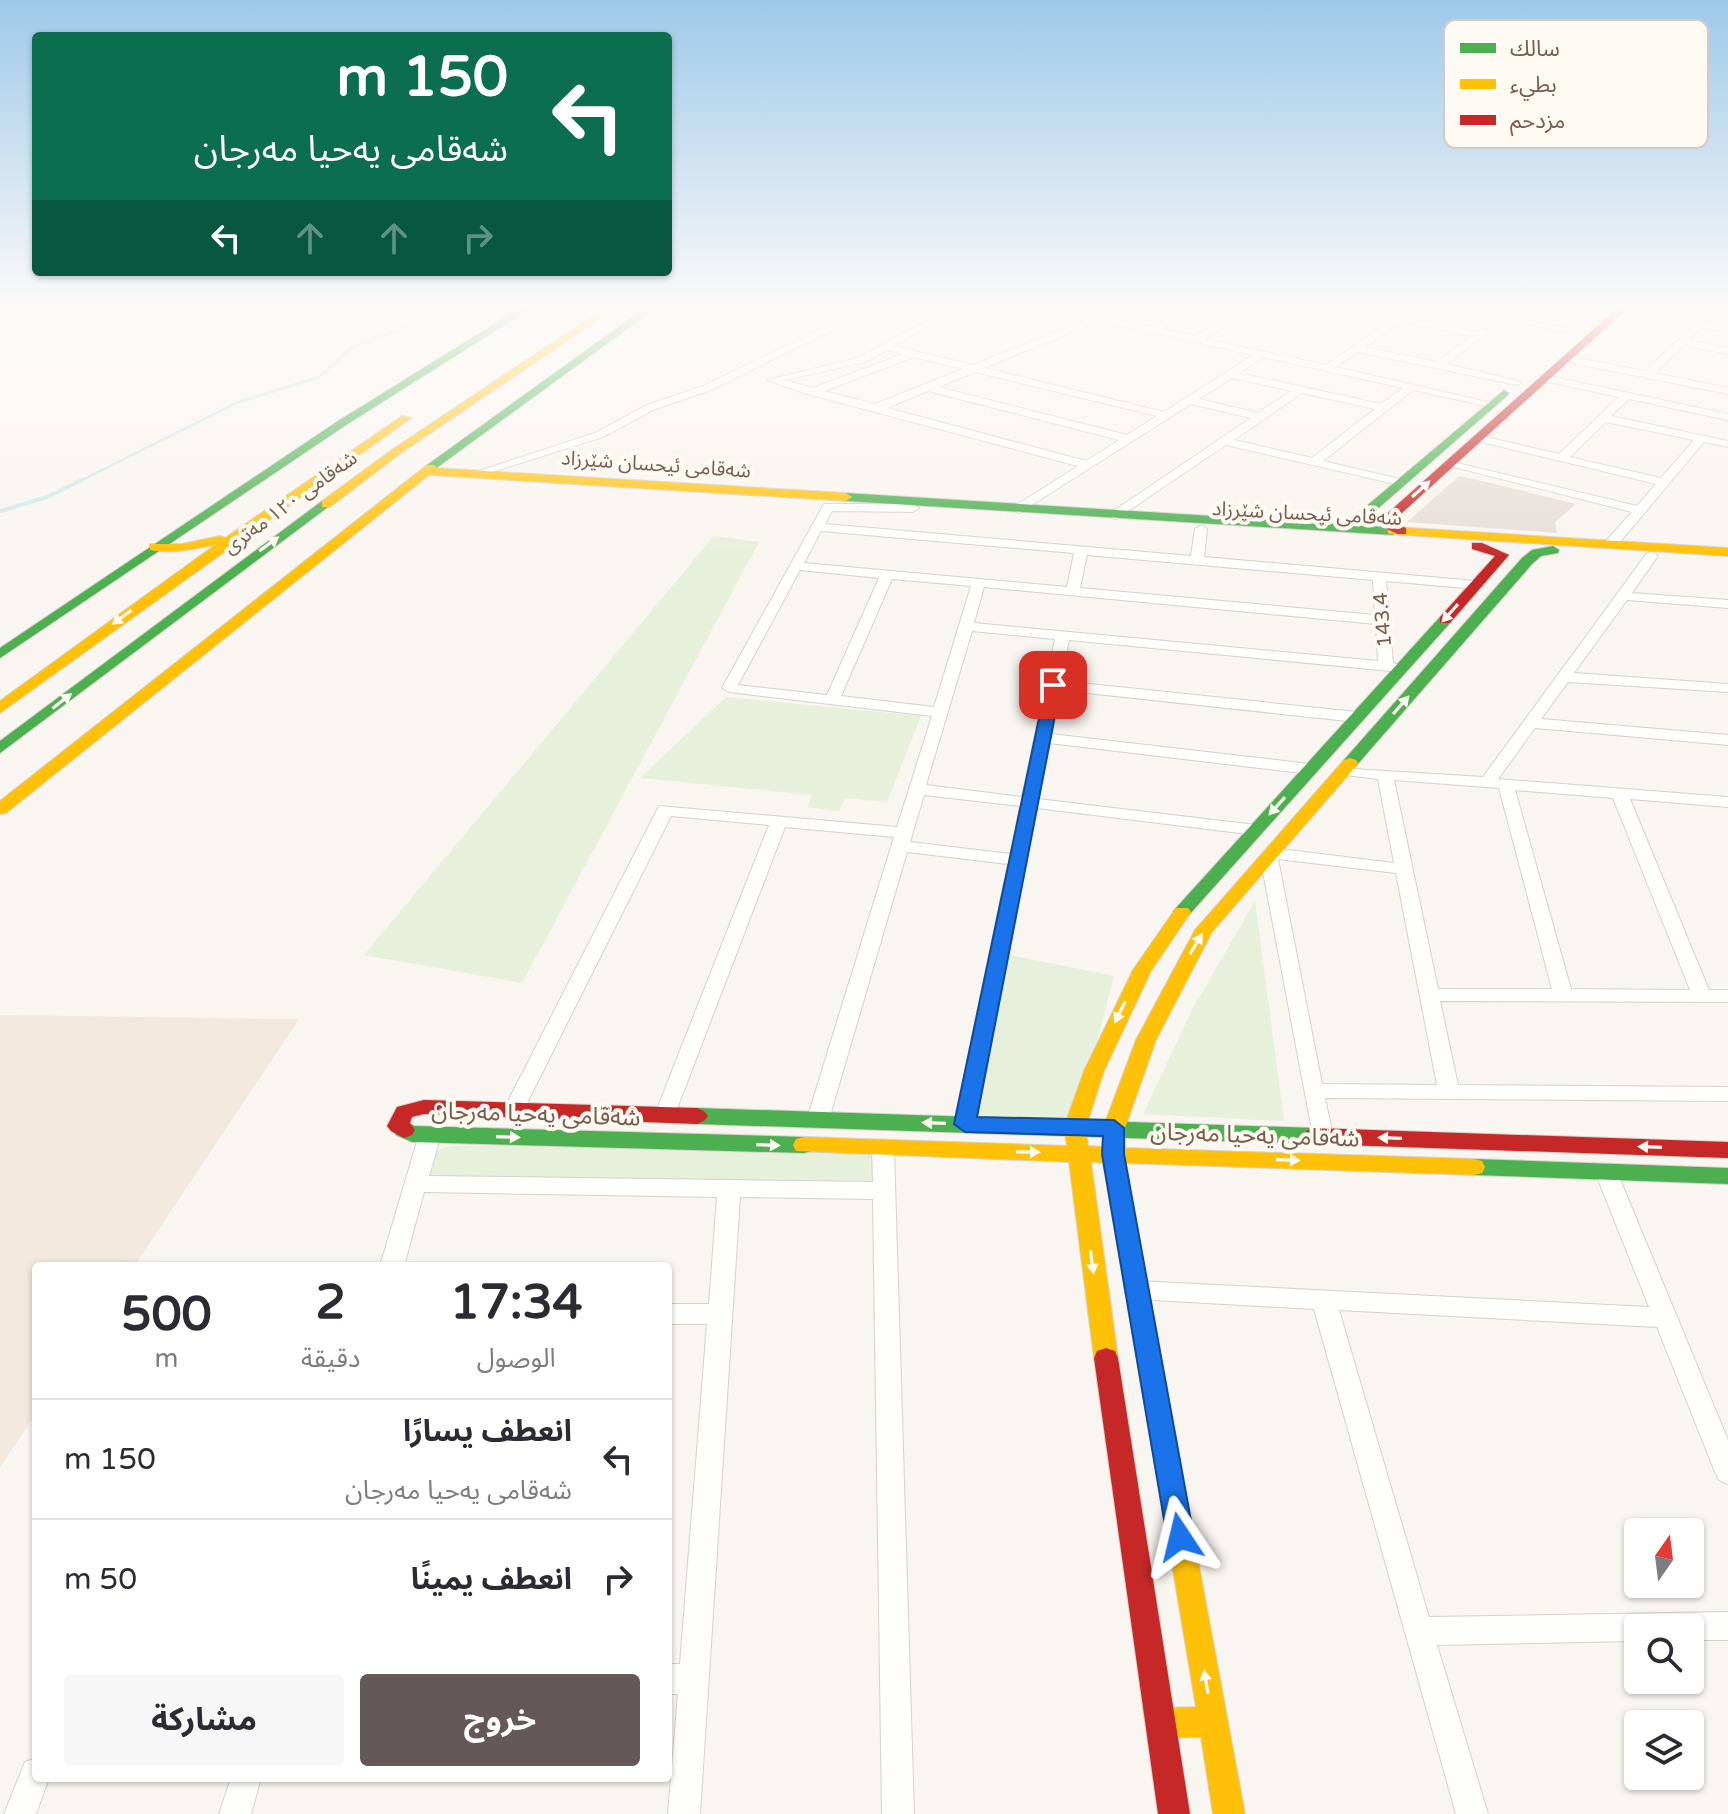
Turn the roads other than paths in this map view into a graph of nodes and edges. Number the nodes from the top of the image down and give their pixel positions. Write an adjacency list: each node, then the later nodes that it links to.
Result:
1 (400, 390): 61 (main road)
2 (489, 390): 93 (main road, شەقامی ١٢٠ مەتری, one-way to 2)
3 (538, 390): 39 (main road)
4 (702, 390): 40 (street)
5 (803, 390): 18 (street)
6 (817, 390): 18 (street)
7 (920, 390): 24 (street)
8 (936, 390): 31 (street)
9 (1061, 390): 26 (street)
10 (1205, 390): 21 (street)
11 (1299, 390): 25 (street); 28 (street)
12 (1407, 390): 25 (street)
13 (1451, 390): 19 (street)
14 (1496, 390): 19 (street)
15 (1514, 390): 19 (main road)
16 (1519, 390): 19 (main road)
17 (1601, 390): 20 (street)
18 (811, 392): 24 (street)
19 (1508, 395): 30 (main road); 42 (main road)
20 (1627, 395): 27 (street); 29 (street)
21 (1189, 400): 26 (street); 28 (street)
22 (1728, 401): 27 (street)
23 (428, 403): 55 (main road, شەقامی ١٢٠ مەتری)
24 (876, 408): 38 (street)
25 (1383, 408): 36 (street)
26 (1165, 415): 31 (street)
27 (1722, 415)
28 (1261, 417): 33 (street)
29 (1604, 418): 32 (street); 35 (street)
30 (1477, 438): 35 (street); 37 (main road)
31 (1127, 439): 38 (street)
32 (1701, 439): 34 (street); 41 (street)
33 (1225, 441): 36 (street); 48 (street)
34 (1728, 444)
35 (1562, 458): 41 (street)
36 (1314, 462): 42 (street)
37 (1448, 464): 46 (street); 49 (main road, one-way to 37)
38 (1088, 465): 45 (street)
39 (425, 471): 40 (main road, شەقامی ئیحسان شێرزاد); 102 (main road)
40 (475, 474): 43 (main road, شەقامی ئیحسان شێرزاد)
41 (1663, 482): 46 (street)
42 (1400, 483): 47 (main road)
43 (885, 501): 44 (main road, شەقامی ئیحسان شێرزاد); 45 (main road, شەقامی ئیحسان شێرزاد)
44 (913, 508): 50 (street); 53 (main road, شەقامی ئیحسان شێرزاد)
45 (1019, 509): 48 (main road, شەقامی ئیحسان شێرزاد)
46 (1639, 510): 56 (street)
47 (1364, 514): 49 (main road); 52 (main road)
48 (1116, 515): 51 (main road, شەقامی ئیحسان شێرزاد)
49 (1386, 520): 54 (main road)
50 (817, 527): 58 (street); 67 (street)
51 (1250, 527): 52 (main road, شەقامی ئیحسان شێرزاد); 53 (main road, شەقامی ئیحسان شێرزاد); 57 (main road, شەقامی ئیحسان شێرزاد)
52 (1337, 528): 54 (main road, شەقامی ئیحسان شێرزاد)
53 (1201, 529): 64 (street)
54 (1408, 532): 56 (main road, شەقامی ئیحسان شێرزاد)
55 (238, 533): 61 (main road); 71 (main road, شەقامی ١٢٠ مەتری)
56 (1610, 545): 60 (main road, شەقامی ئیحسان شێرزاد)
57 (1477, 546): 59 (main road, شەقامی ئیحسان شێرزاد); 62 (main road)
58 (1081, 550): 64 (street); 73 (street)
59 (1553, 550): 63 (main road, شەقامی ئیحسان شێرزاد); 65 (main road)
60 (1728, 551)
61 (148, 552): 71 (main road); 79 (main road)
62 (1503, 555): 65 (main road); 72 (main road)
63 (1652, 556): 66 (main road, شەقامی ئیحسان شێرزاد); 74 (street)
64 (1197, 560): 69 (street)
65 (1527, 561): 92 (main road, one-way to 65)
66 (1728, 561)
67 (796, 566): 68 (street); 84 (street)
68 (887, 575): 70 (street); 84 (street)
69 (1379, 575): 72 (street); 76 (street, 143.4)
70 (979, 583): 73 (street); 77 (street)
71 (166, 585): 85 (main road, شەقامی ١٢٠ مەتری, one-way to 85)
72 (1476, 585): 80 (main road, one-way to 80)
73 (1073, 592): 76 (street)
74 (1623, 596): 75 (street); 81 (street)
75 (1728, 604)
76 (1382, 620): 80 (street, 143.4)
77 (966, 626): 78 (street); 86 (street)
78 (1063, 635): 80 (street); 82 (street)
79 (0, 654)
80 (1394, 667): 87 (main road)
81 (1564, 677): 83 (street); 88 (street)
82 (1053, 685): 87 (street); 90 (street)
83 (1728, 688)
84 (832, 700): 86 (street)
85 (0, 708)
86 (940, 712): 98 (street)
87 (1357, 717): 89 (main road)
88 (1530, 723): 91 (street); 97 (street)
89 (1339, 737): 92 (main road); 94 (main road)
90 (1043, 738): 94 (street); 101 (street)
91 (1728, 740)
92 (1365, 746): 95 (main road)
93 (0, 748)
94 (1310, 769): 104 (main road, one-way to 104)
95 (1343, 771): 96 (street); 106 (main road)
96 (1385, 775): 97 (street); 108 (street)
97 (1496, 784): 99 (street); 110 (street)
98 (917, 789): 101 (street); 105 (street)
99 (1620, 794): 100 (street); 111 (street)
100 (1728, 802)
101 (1030, 803): 104 (street); 107 (street)
102 (0, 809)
103 (779, 821): 105 (street); 117 (street); 118 (street)
104 (1256, 830): 116 (main road, one-way to 116)
105 (902, 839): 107 (street); 119 (street)
106 (1271, 854): 108 (street); 113 (street); 120 (main road, one-way to 106)
107 (1018, 860): 121 (street)
108 (1404, 869): 109 (street)
109 (1429, 995): 110 (street); 114 (street)
110 (1563, 995): 111 (street)
111 (1702, 996): 112 (street)
112 (1728, 996)
113 (1314, 1091): 114 (street); 124 (street)
114 (1449, 1092): 115 (street)
115 (1728, 1094)
116 (1083, 1103): 120 (main road); 122 (main road)
117 (514, 1109): 118 (main road, شەقامی یەحیا مەرجان); 123 (main road, شەقامی یەحیا مەرجان)
118 (665, 1114): 119 (main road, شەقامی یەحیا مەرجان)
119 (818, 1119): 121 (main road, شەقامی یەحیا مەرجان, one-way to 119)
120 (1116, 1120): 122 (main road, شەقامی یەحیا مەرجان); 124 (main road, شەقامی یەحیا مەرجان); 128 (main road)
121 (965, 1124): 122 (main road, شەقامی یەحیا مەرجان)
122 (1075, 1127): 127 (main road)
123 (430, 1135): 125 (main road, شەقامی یەحیا مەرجان, one-way to 125); 133 (street)
124 (1322, 1136): 126 (main road, شەقامی یەحیا مەرجان, one-way to 124)
125 (883, 1149): 127 (main road, شەقامی یەحیا مەرجان, one-way to 127); 135 (street)
126 (1728, 1150)
127 (1076, 1153): 128 (main road, شەقامی یەحیا مەرجان); 130 (main road)
128 (1113, 1154): 129 (main road, شەقامی یەحیا مەرجان, one-way to 129); 131 (main road)
129 (1606, 1172): 132 (main road, شەقامی یەحیا مەرجان); 141 (street)
130 (1079, 1176): 131 (main road); 147 (main road, one-way to 147)
131 (1117, 1176): 137 (main road)
132 (1728, 1176)
133 (416, 1184): 134 (street); 136 (street)
134 (729, 1189): 135 (street); 140 (street)
135 (884, 1191): 153 (street)
136 (393, 1262)
137 (1137, 1290): 138 (street); 146 (main road, one-way to 137)
138 (1324, 1301): 141 (street); 144 (street)
139 (672, 1314): 140 (street)
140 (720, 1314): 145 (street)
141 (1665, 1318): 142 (street)
142 (1728, 1472)
143 (1728, 1626): 144 (street)
144 (1419, 1631): 156 (street)
145 (681, 1679): 152 (street)
146 (1213, 1722): 147 (main road); 155 (main road)
147 (1161, 1723): 154 (main road)
148 (32, 1782): 150 (street)
149 (245, 1782): 151 (street)
150 (20, 1814)
151 (235, 1814)
152 (684, 1814)
153 (898, 1814)
154 (1174, 1814)
155 (1229, 1814)
156 (1472, 1814)

